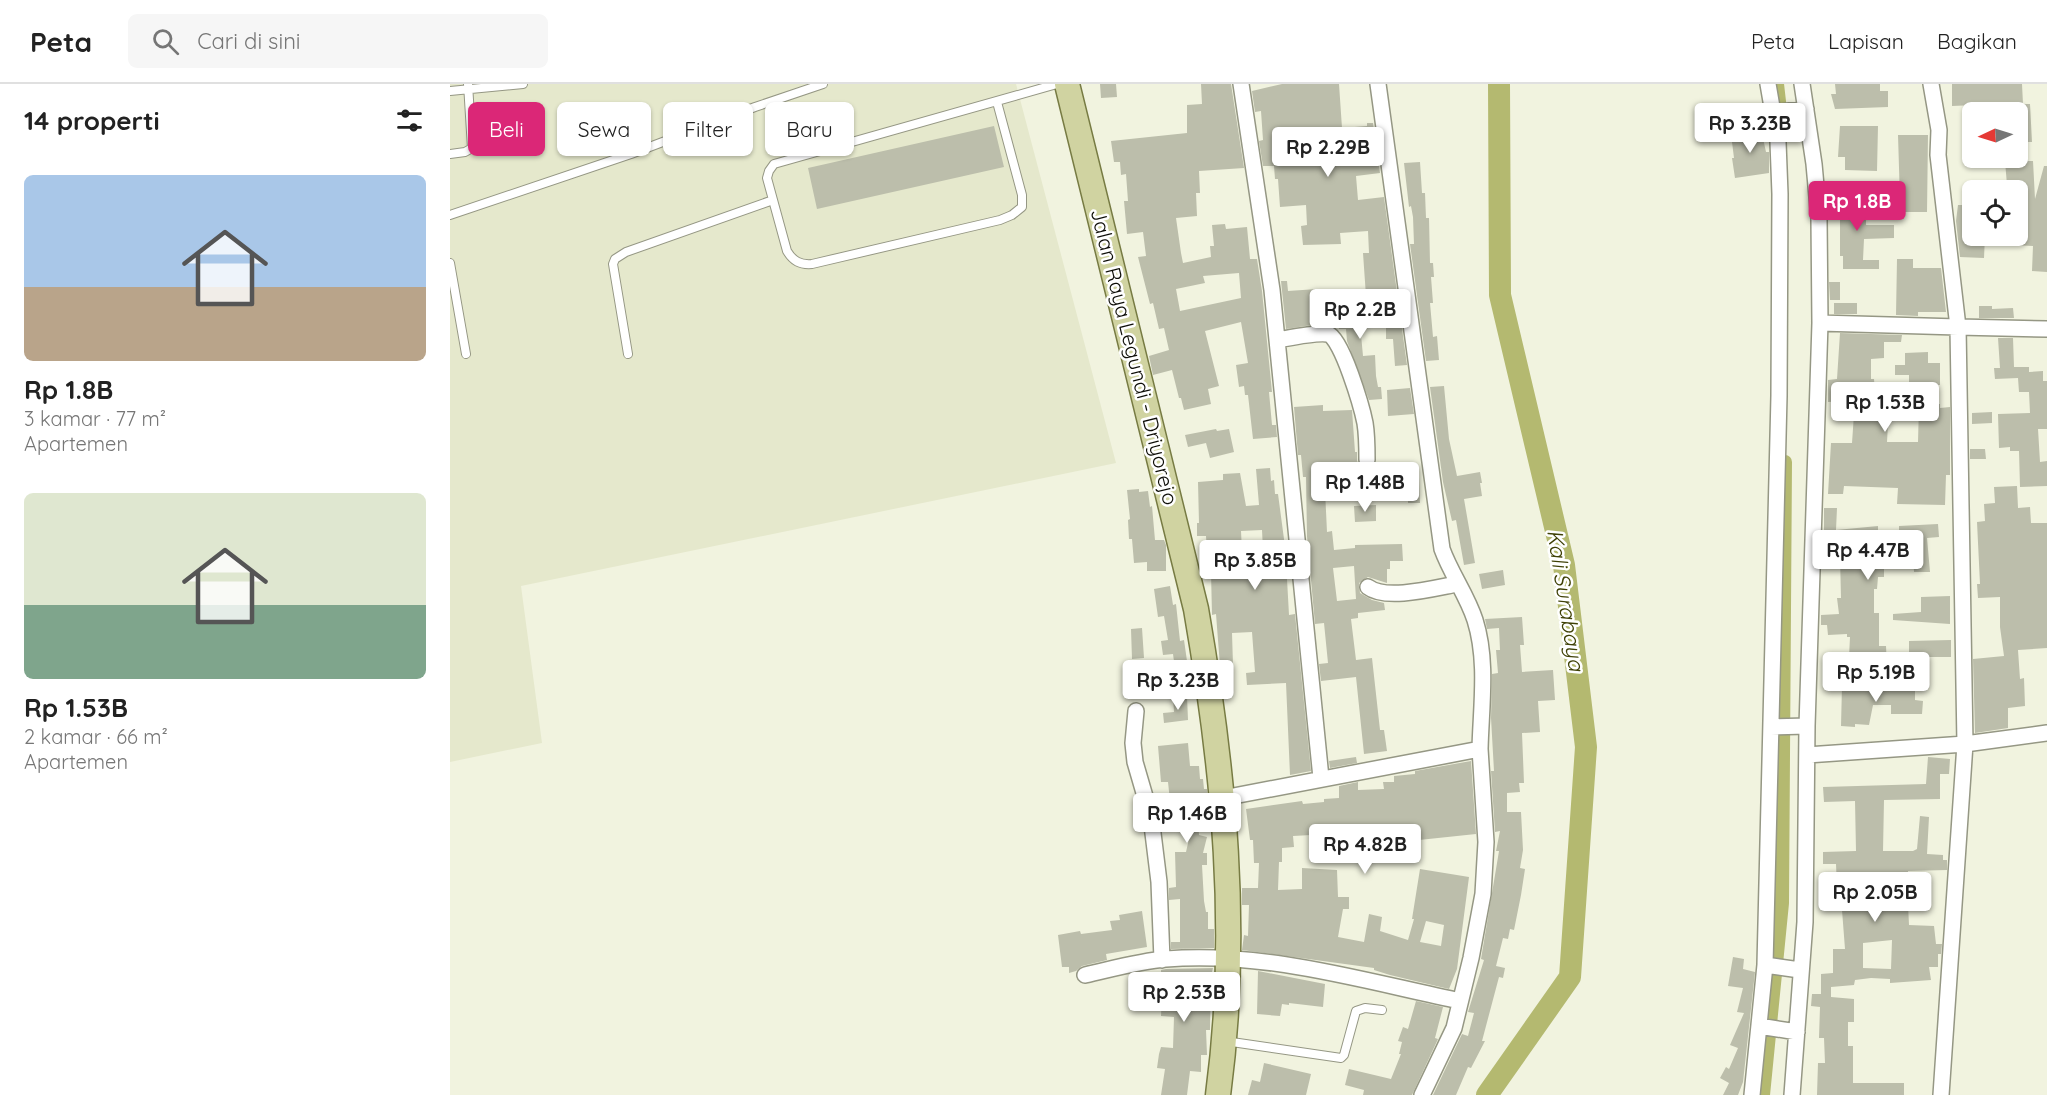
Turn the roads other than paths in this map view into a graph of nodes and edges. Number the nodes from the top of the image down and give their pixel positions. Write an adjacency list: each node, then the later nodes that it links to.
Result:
1 (523, 84): 10 (lane)
2 (824, 84): 17 (lane)
3 (1057, 84): 12 (lane)
4 (1067, 84): 36 (main road, Jalan Raya Legundi - Driyorejo)
5 (1241, 84): 22 (street)
6 (1378, 84): 26 (street)
7 (1768, 84): 14 (street)
8 (1802, 84): 13 (street)
9 (1930, 84): 20 (street)
10 (468, 87): 11 (lane); 15 (lane)
11 (450, 91)
12 (997, 102): 16 (lane); 16 (lane)
13 (1804, 109): 14 (street); 19 (street)
14 (1776, 112): 30 (street)
15 (450, 154)
16 (773, 200): 24 (lane)
17 (450, 215)
18 (450, 263): 23 (lane)
19 (1820, 323): 20 (street); 29 (street)
20 (1958, 327): 21 (street); 32 (street)
21 (2047, 330)
22 (1276, 340): 25 (street); 35 (street)
23 (466, 354)
24 (628, 354)
25 (1368, 460)
26 (1457, 584): 27 (street); 33 (street)
27 (1368, 587)
28 (1136, 711): 38 (street)
29 (1802, 726): 30 (street); 34 (street)
30 (1774, 727): 39 (street)
31 (2047, 733): 32 (street)
32 (1965, 744): 34 (street); 51 (street)
33 (1480, 749): 35 (street); 42 (street)
34 (1807, 756): 40 (street)
35 (1321, 778): 36 (street)
36 (1223, 798): 37 (main road, Jalan Raya Legundi - Driyorejo)
37 (1229, 959): 38 (street); 42 (street); 46 (main road, Jalan Raya Legundi - Driyorejo)
38 (1162, 960): 41 (street)
39 (1768, 966): 40 (street); 44 (street)
40 (1797, 969): 45 (street)
41 (1085, 975)
42 (1460, 1001): 48 (street)
43 (1382, 1010): 46 (lane)
44 (1761, 1026): 45 (street); 49 (street)
45 (1792, 1031): 50 (street)
46 (1225, 1041): 47 (main road, Jalan Raya Legundi - Driyorejo)
47 (1218, 1095)
48 (1422, 1095)
49 (1752, 1095)
50 (1792, 1095)
51 (1941, 1095)

